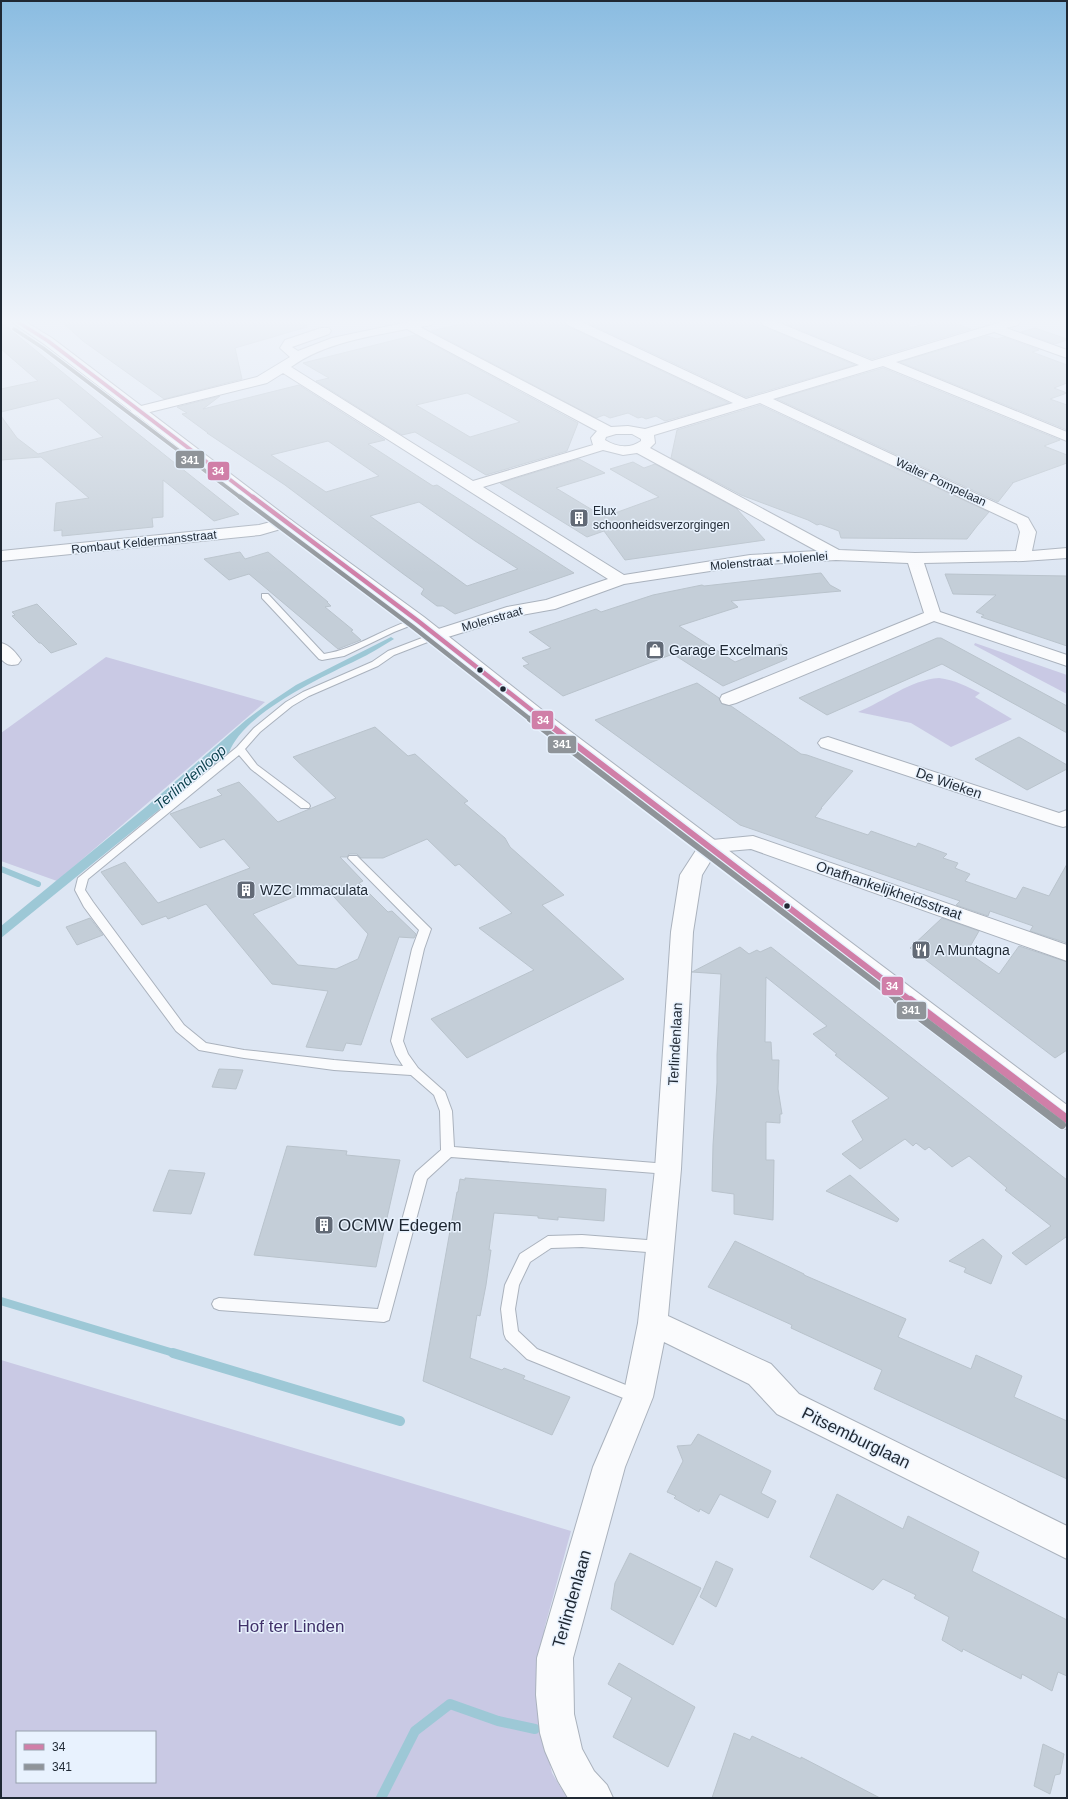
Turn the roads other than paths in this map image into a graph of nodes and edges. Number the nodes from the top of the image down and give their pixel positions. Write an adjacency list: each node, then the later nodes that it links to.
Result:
1 (133, 406): 8 (street)
2 (155, 406): 8 (street)
3 (343, 406): 14 (street)
4 (561, 406): 9 (street)
5 (734, 406): 10 (street)
6 (777, 406): 19 (street, Walter Pompelaan)
7 (994, 406): 11 (street)
8 (138, 410): 15 (street)
9 (608, 431): 10 (street); 12 (street)
10 (644, 434): 13 (street)
11 (1067, 436)
12 (603, 446): 13 (street); 14 (street)
13 (640, 448): 17 (street)
14 (470, 486): 21 (street)
15 (286, 523): 18 (street, Rombaut Keldermansstraat); 24 (street)
16 (1067, 553): 19 (street, Molenstraat - Molenlei)
17 (836, 555): 20 (street, Molenstraat - Molenlei); 21 (street, Molenstraat - Molenlei)
18 (1, 556)
19 (1023, 556): 20 (street, Molenstraat - Molenlei)
20 (915, 558): 23 (street)
21 (621, 580): 25 (street, Molenstraat - Molenlei)
22 (265, 596): 24 (lane)
23 (932, 615): 26 (street); 27 (street)
24 (418, 621): 25 (street)
25 (442, 640): 29 (lane); 32 (street)
26 (1067, 661)
27 (729, 699)
28 (828, 743): 31 (street, De Wieken)
29 (240, 749): 30 (lane); 35 (lane)
30 (305, 806)
31 (1067, 816)
32 (709, 846): 34 (street, Onafhankelijkheidsstraat); 36 (street); 38 (street, Terlindenlaan)
33 (353, 858): 35 (lane)
34 (1067, 953)
35 (414, 1071): 37 (lane)
36 (1067, 1119)
37 (448, 1152): 38 (lane); 40 (lane)
38 (668, 1169): 39 (street, Terlindenlaan)
39 (660, 1247): 41 (street, Terlindenlaan); 42 (lane)
40 (219, 1304)
41 (653, 1323): 42 (street, Terlindenlaan); 43 (street, Pitsemburglaan)
42 (638, 1397): 44 (street, Terlindenlaan)
43 (1067, 1543)
44 (594, 1798)

